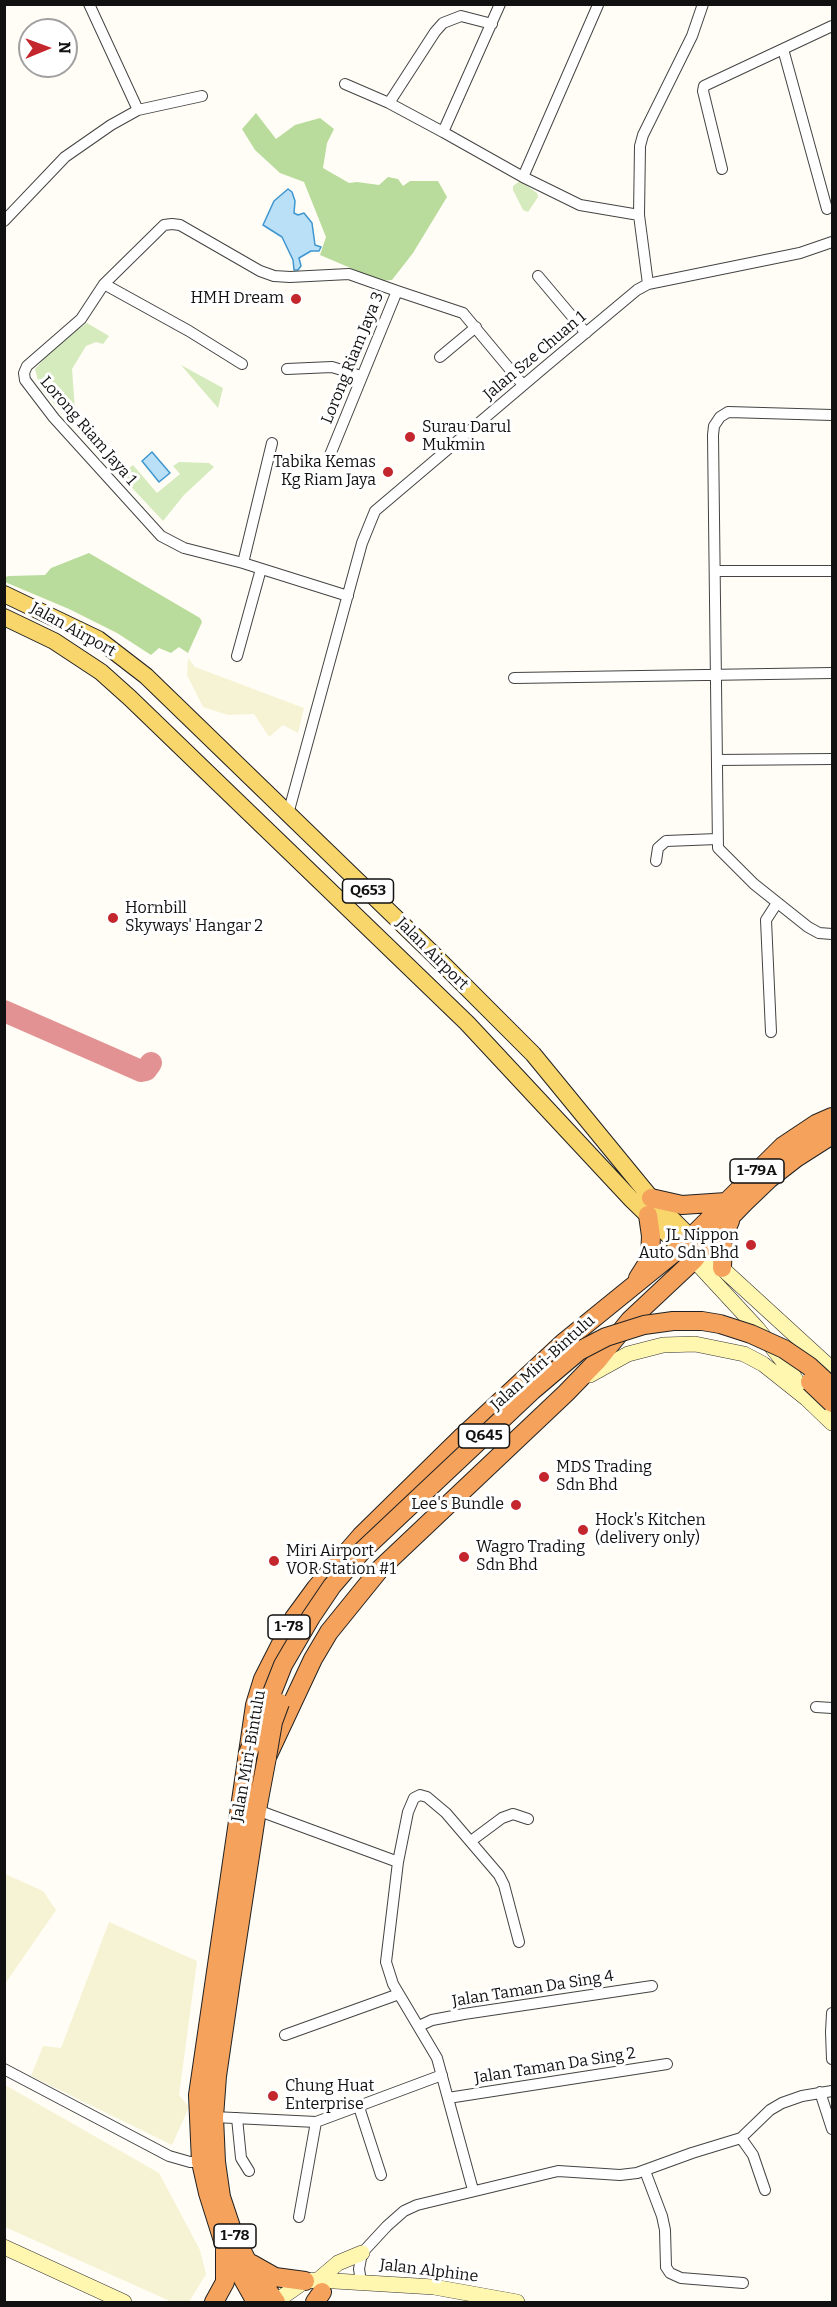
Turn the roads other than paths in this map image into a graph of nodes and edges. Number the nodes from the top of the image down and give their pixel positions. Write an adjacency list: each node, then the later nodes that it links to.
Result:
1 (89, 4): 11 (street)
2 (500, 4): 5 (street)
3 (703, 4): 16 (street)
4 (598, 5): 14 (street)
5 (492, 24): 10 (street); 12 (street)
6 (832, 26): 7 (street)
7 (783, 49): 13 (street); 15 (street)
8 (345, 84): 10 (street)
9 (202, 96): 11 (street)
10 (388, 103): 12 (street)
11 (138, 110): 17 (street)
12 (443, 132): 14 (street)
13 (722, 169)
14 (523, 177): 16 (street)
15 (827, 209)
16 (639, 215): 21 (street)
17 (4, 221)
18 (832, 243): 21 (street, Jalan Sze Chuan 1)
19 (538, 276): 24 (street)
20 (104, 284): 22 (street, Lorong Riam Jaya 1); 26 (street); 33 (street, Lorong Riam Jaya 1)
21 (648, 284): 24 (street, Jalan Sze Chuan 1)
22 (397, 291): 23 (street, Lorong Riam Jaya 3); 28 (street, Lorong Riam Jaya 3)
23 (476, 327): 25 (street); 29 (street, Lorong Riam Jaya 3)
24 (586, 333): 29 (street, Jalan Sze Chuan 1)
25 (440, 357)
26 (242, 364)
27 (286, 369): 28 (street)
28 (361, 376): 32 (street, Lorong Riam Jaya 3)
29 (523, 385): 38 (street, Jalan Sze Chuan 1)
30 (832, 415): 35 (street)
31 (272, 443): 33 (street)
32 (330, 455)
33 (243, 563): 34 (street, Lorong Riam Jaya 1)
34 (261, 568): 38 (street, Lorong Riam Jaya 1); 40 (street)
35 (715, 571): 36 (street); 42 (street)
36 (832, 571)
37 (4, 594): 46 (main road, Jalan Airport / Q653)
38 (348, 596): 46 (street, Jalan Sze Chuan 1)
39 (4, 617): 48 (main road, Jalan Airport / Q653)
40 (237, 656)
41 (832, 673): 42 (street)
42 (718, 674): 43 (street); 45 (street)
43 (514, 678)
44 (832, 759): 45 (street)
45 (717, 760): 47 (street)
46 (288, 814): 48 (main road); 55 (main road, Jalan Airport / Q653)
47 (717, 839): 49 (street); 50 (street)
48 (291, 853): 55 (main road, Jalan Airport / Q653)
49 (656, 861)
50 (777, 903): 51 (street); 52 (street)
51 (832, 934)
52 (771, 1032)
53 (832, 1117): 56 (highway, Jalan Miri-Bintulu / 1-79A)
54 (832, 1135): 56 (highway, Jalan Miri-Bintulu)
55 (649, 1206): 56 (highway); 57 (main road, Jalan Airport / Q653); 59 (highway)
56 (729, 1208): 57 (highway, Jalan Miri-Bintulu / 1-79A); 58 (highway)
57 (692, 1248): 58 (main road); 59 (highway, Jalan Miri-Bintulu / 1-78); 62 (highway, Jalan Miri-Bintulu / 1-78); 63 (main road)
58 (722, 1268): 60 (main road)
59 (634, 1285): 68 (highway, Jalan Miri-Bintulu / 1-78)
60 (832, 1369)
61 (832, 1387): 68 (highway, Q645, bridge)
62 (566, 1393): 63 (main road); 69 (highway, Jalan Miri-Bintulu / 1-78)
63 (807, 1399): 65 (main road)
64 (832, 1403): 69 (highway, Q645, bridge)
65 (832, 1423)
66 (816, 1707): 67 (street)
67 (832, 1708)
68 (247, 1756): 93 (highway, Jalan Miri-Bintulu / 1-78)
69 (267, 1757): 70 (highway, Jalan Miri-Bintulu / 1-78)
70 (256, 1810): 73 (street); 88 (highway, Jalan Miri-Bintulu / 1-78)
71 (528, 1819): 72 (street)
72 (471, 1841): 73 (street); 74 (street)
73 (398, 1862): 76 (street)
74 (519, 1942)
75 (652, 1986): 78 (street, Jalan Taman Da Sing 4)
76 (399, 1994): 78 (street); 79 (street)
77 (832, 2013): 80 (street)
78 (419, 2026): 83 (street)
79 (285, 2035)
80 (832, 2059)
81 (667, 2064): 86 (street, Jalan Taman Da Sing 2)
82 (4, 2069): 93 (street)
83 (442, 2075): 86 (street); 87 (street)
84 (832, 2091): 85 (street)
85 (820, 2092): 91 (street); 92 (street)
86 (448, 2098): 97 (street)
87 (358, 2104): 90 (street); 96 (street)
88 (214, 2117): 89 (street); 93 (highway, Jalan Miri-Bintulu / 1-78)
89 (237, 2118): 90 (street); 94 (street)
90 (316, 2122): 99 (street)
91 (832, 2129)
92 (741, 2138): 95 (street); 98 (street)
93 (208, 2162): 101 (highway, Jalan Miri-Bintulu / 1-78); 103 (highway, Jalan Miri-Bintulu / 1-78)
94 (249, 2171)
95 (645, 2171): 97 (street); 105 (street)
96 (381, 2175)
97 (473, 2190): 102 (street)
98 (765, 2190)
99 (299, 2217)
100 (4, 2247): 108 (main road)
101 (225, 2247): 109 (highway); 110 (highway, Jalan Miri-Bintulu / 1-78)
102 (362, 2253): 104 (street); 106 (main road)
103 (248, 2261): 106 (highway); 111 (highway, Jalan Miri-Bintulu / 1-78)
104 (361, 2281): 106 (main road, Jalan Alphine); 107 (main road, Jalan Alphine)
105 (743, 2283)
106 (315, 2289): 111 (main road); 112 (main road)
107 (482, 2299): 113 (main road, Jalan Alphine)
108 (124, 2302)
109 (214, 2302)
110 (256, 2302)
111 (275, 2302)
112 (306, 2302)
113 (517, 2302)

